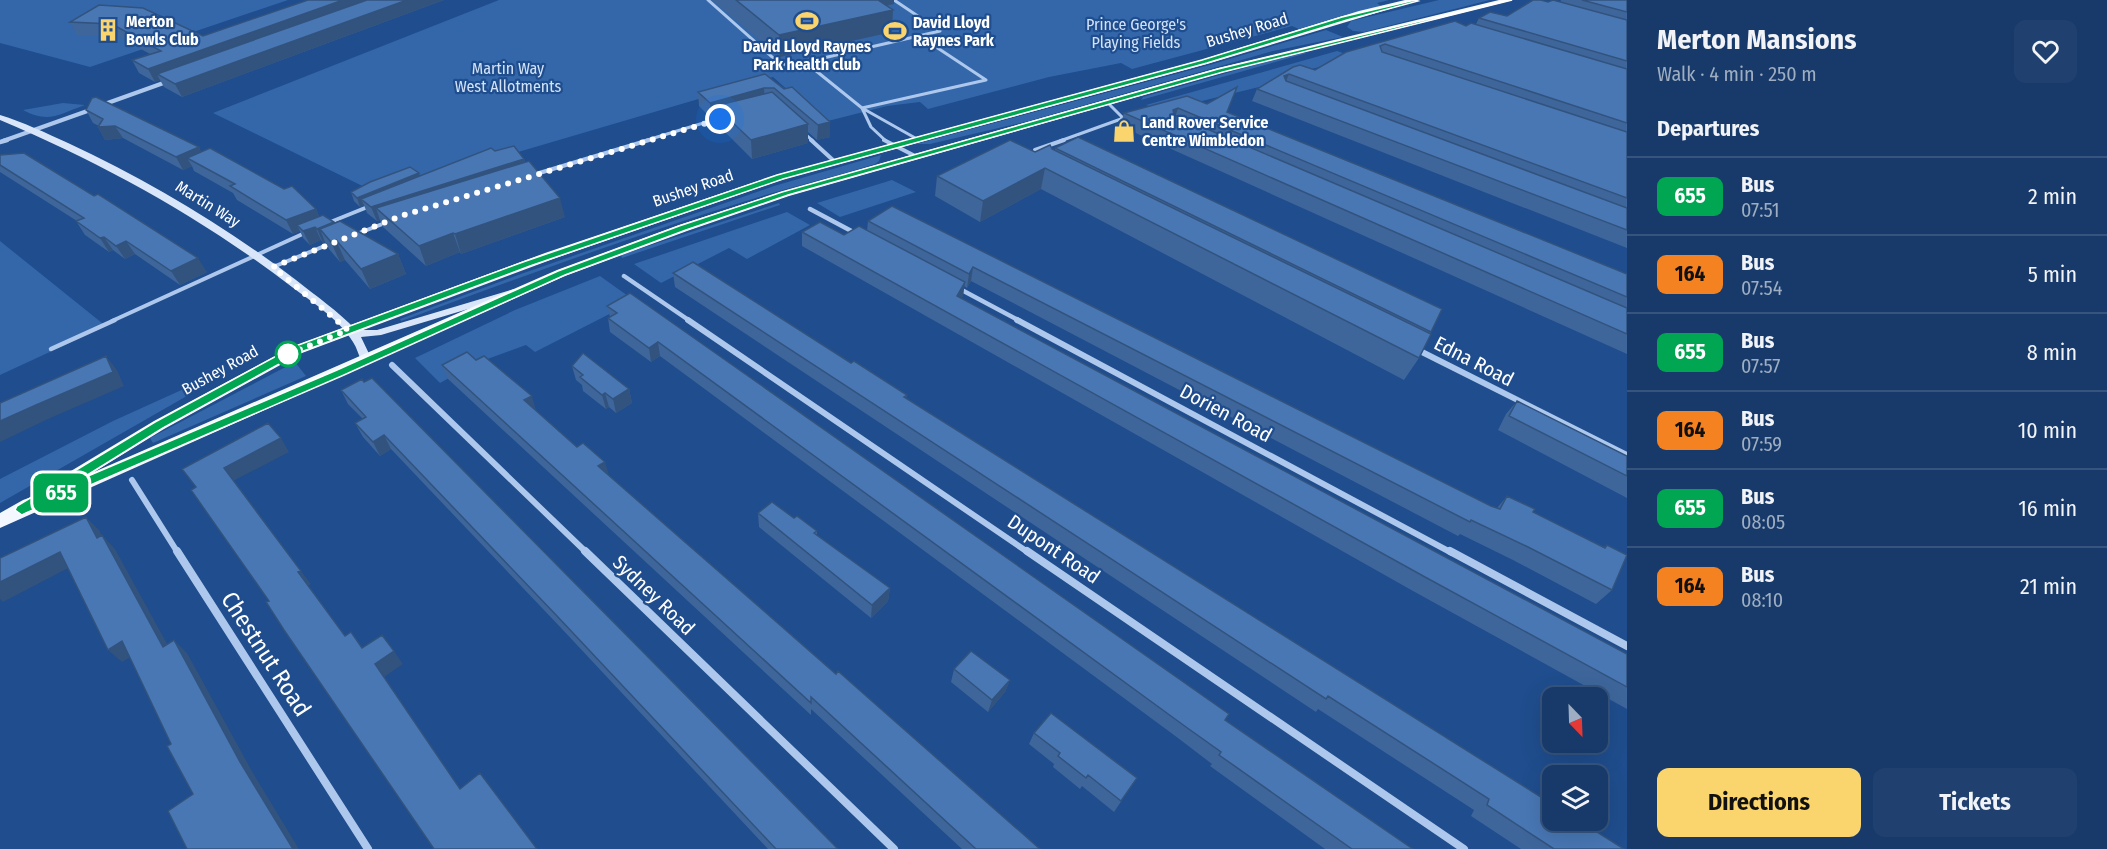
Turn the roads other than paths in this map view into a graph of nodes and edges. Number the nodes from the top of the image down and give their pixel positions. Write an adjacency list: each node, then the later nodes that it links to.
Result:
1 (708, 0): 8 (lane)
2 (894, 0): 6 (lane)
3 (1415, 0): 5 (main road, Bushey Road)
4 (1509, 0): 7 (main road, Bushey Road)
5 (1327, 24): 7 (main road); 16 (main road, Bushey Road)
6 (921, 37): 8 (lane); 11 (lane)
7 (1360, 37): 10 (main road, Bushey Road)
8 (810, 66): 11 (lane)
9 (171, 80): 15 (street)
10 (1107, 102): 19 (lane); 20 (main road, Bushey Road)
11 (862, 108): 16 (lane); 18 (lane)
12 (731, 116): 22 (lane)
13 (0, 117): 15 (main road, Martin Way)
14 (801, 130): 21 (lane)
15 (33, 131): 17 (street); 31 (main road, Martin Way)
16 (917, 139): 18 (main road, Bushey Road)
17 (0, 142)
18 (894, 146): 20 (lane); 21 (main road, Bushey Road)
19 (1035, 150)
20 (917, 158): 35 (main road, Bushey Road)
21 (834, 161): 36 (main road, Bushey Road)
22 (532, 175)
23 (378, 203): 26 (lane)
24 (810, 209): 29 (street)
25 (391, 220): 28 (lane)
26 (327, 224)
27 (317, 228): 31 (lane)
28 (348, 237)
29 (862, 237)
30 (337, 241): 32 (lane)
31 (256, 254): 32 (main road, Martin Way); 38 (lane)
32 (273, 267): 36 (main road, Martin Way)
33 (624, 276): 48 (street, Dupont Road)
34 (946, 282): 45 (street, Dorien Road)
35 (525, 289): 36 (main road, Bushey Road); 39 (main road, Bushey Road)
36 (351, 332): 39 (main road, Martin Way); 43 (main road, Bushey Road)
37 (1413, 347): 41 (street, Edna Road)
38 (51, 348)
39 (366, 360): 43 (main road, Bushey Road)
40 (392, 365): 47 (street, Sydney Road)
41 (1627, 455)
42 (132, 480): 46 (street, Chestnut Road)
43 (22, 510): 44 (main road, Bushey Road)
44 (0, 521)
45 (1627, 646)
46 (368, 849)
47 (894, 849)
48 (1464, 849)

